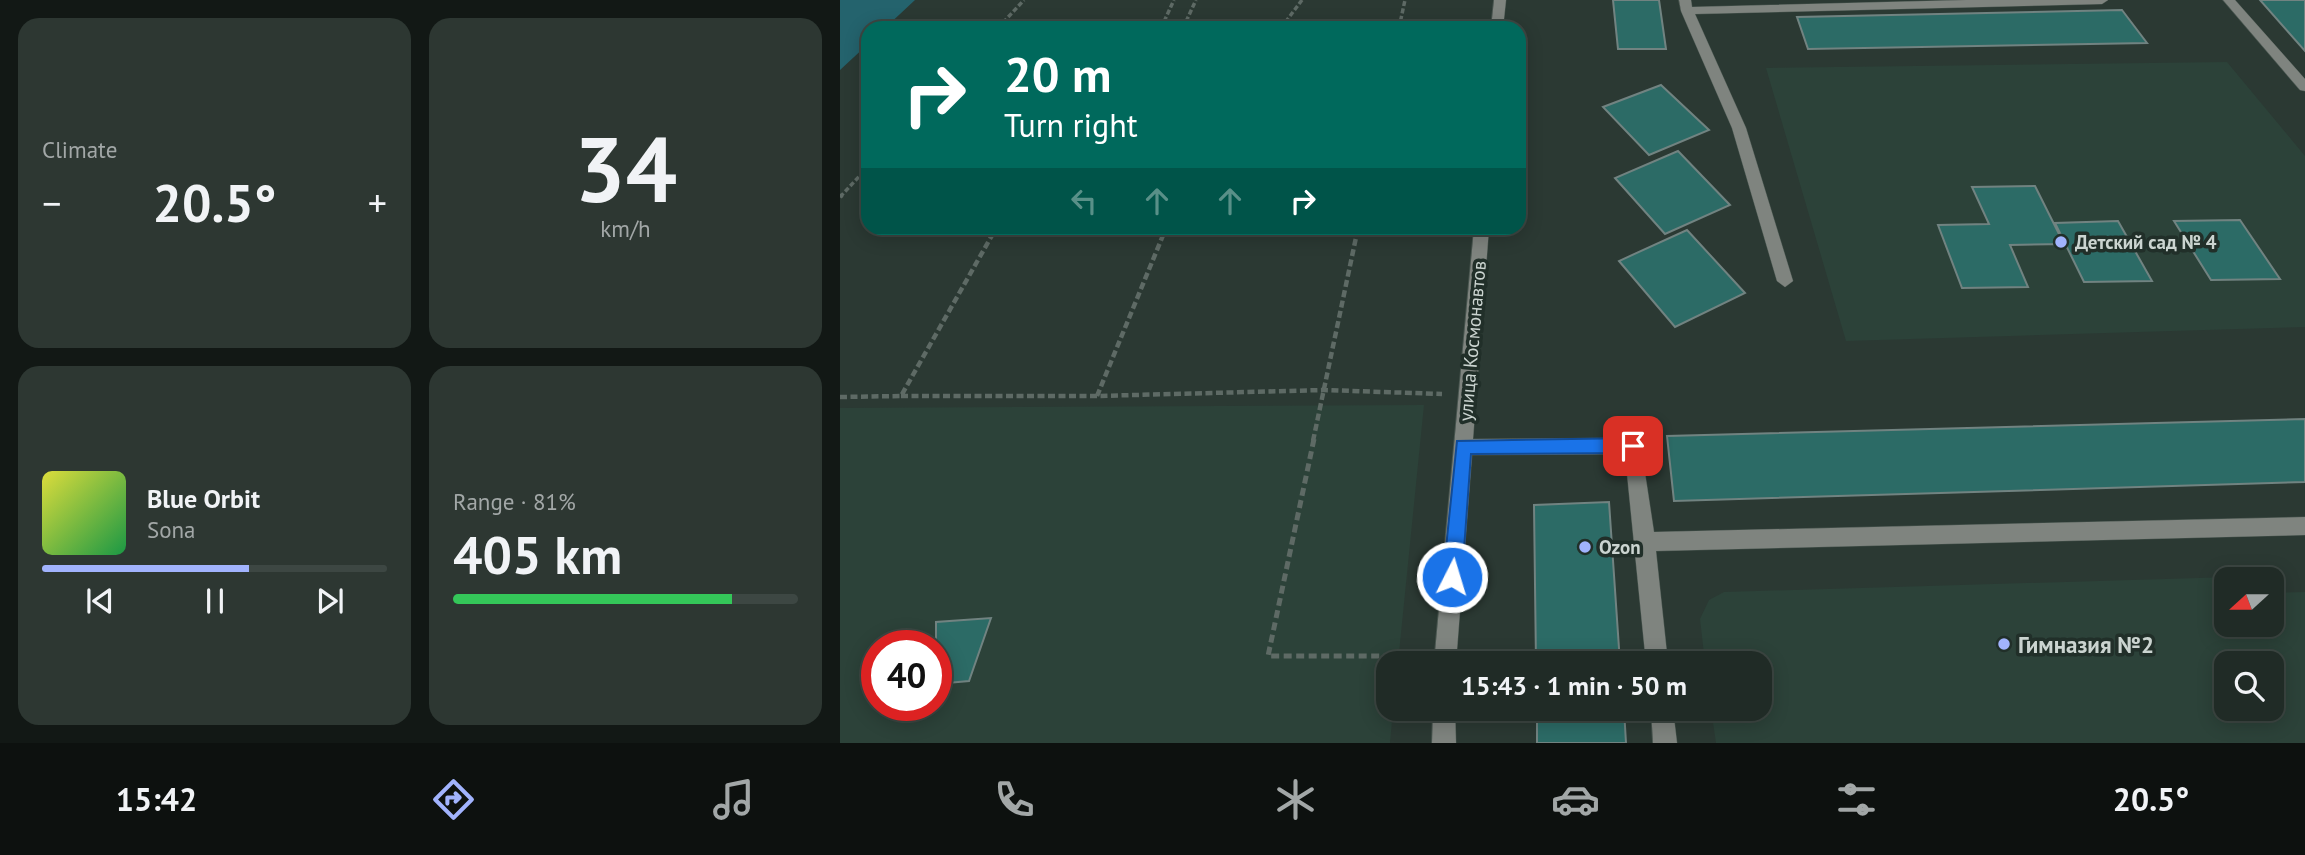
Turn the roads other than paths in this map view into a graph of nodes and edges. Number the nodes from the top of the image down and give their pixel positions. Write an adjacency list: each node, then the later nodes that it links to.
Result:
1 (1500, 0): 5 (street)
2 (2102, 0): 4 (street)
3 (2229, 0): 6 (street)
4 (1686, 5): 8 (street)
5 (1498, 21)
6 (2305, 87)
7 (1480, 235): 9 (street, улица Космонавтов)
8 (1785, 281)
9 (1463, 447): 11 (street); 12 (street, улица Космонавтов)
10 (2305, 526): 11 (street)
11 (1645, 542): 13 (street)
12 (1446, 651)
13 (1656, 651)
14 (1444, 721): 16 (street)
15 (1663, 721): 17 (street)
16 (1444, 743)
17 (1665, 743)

